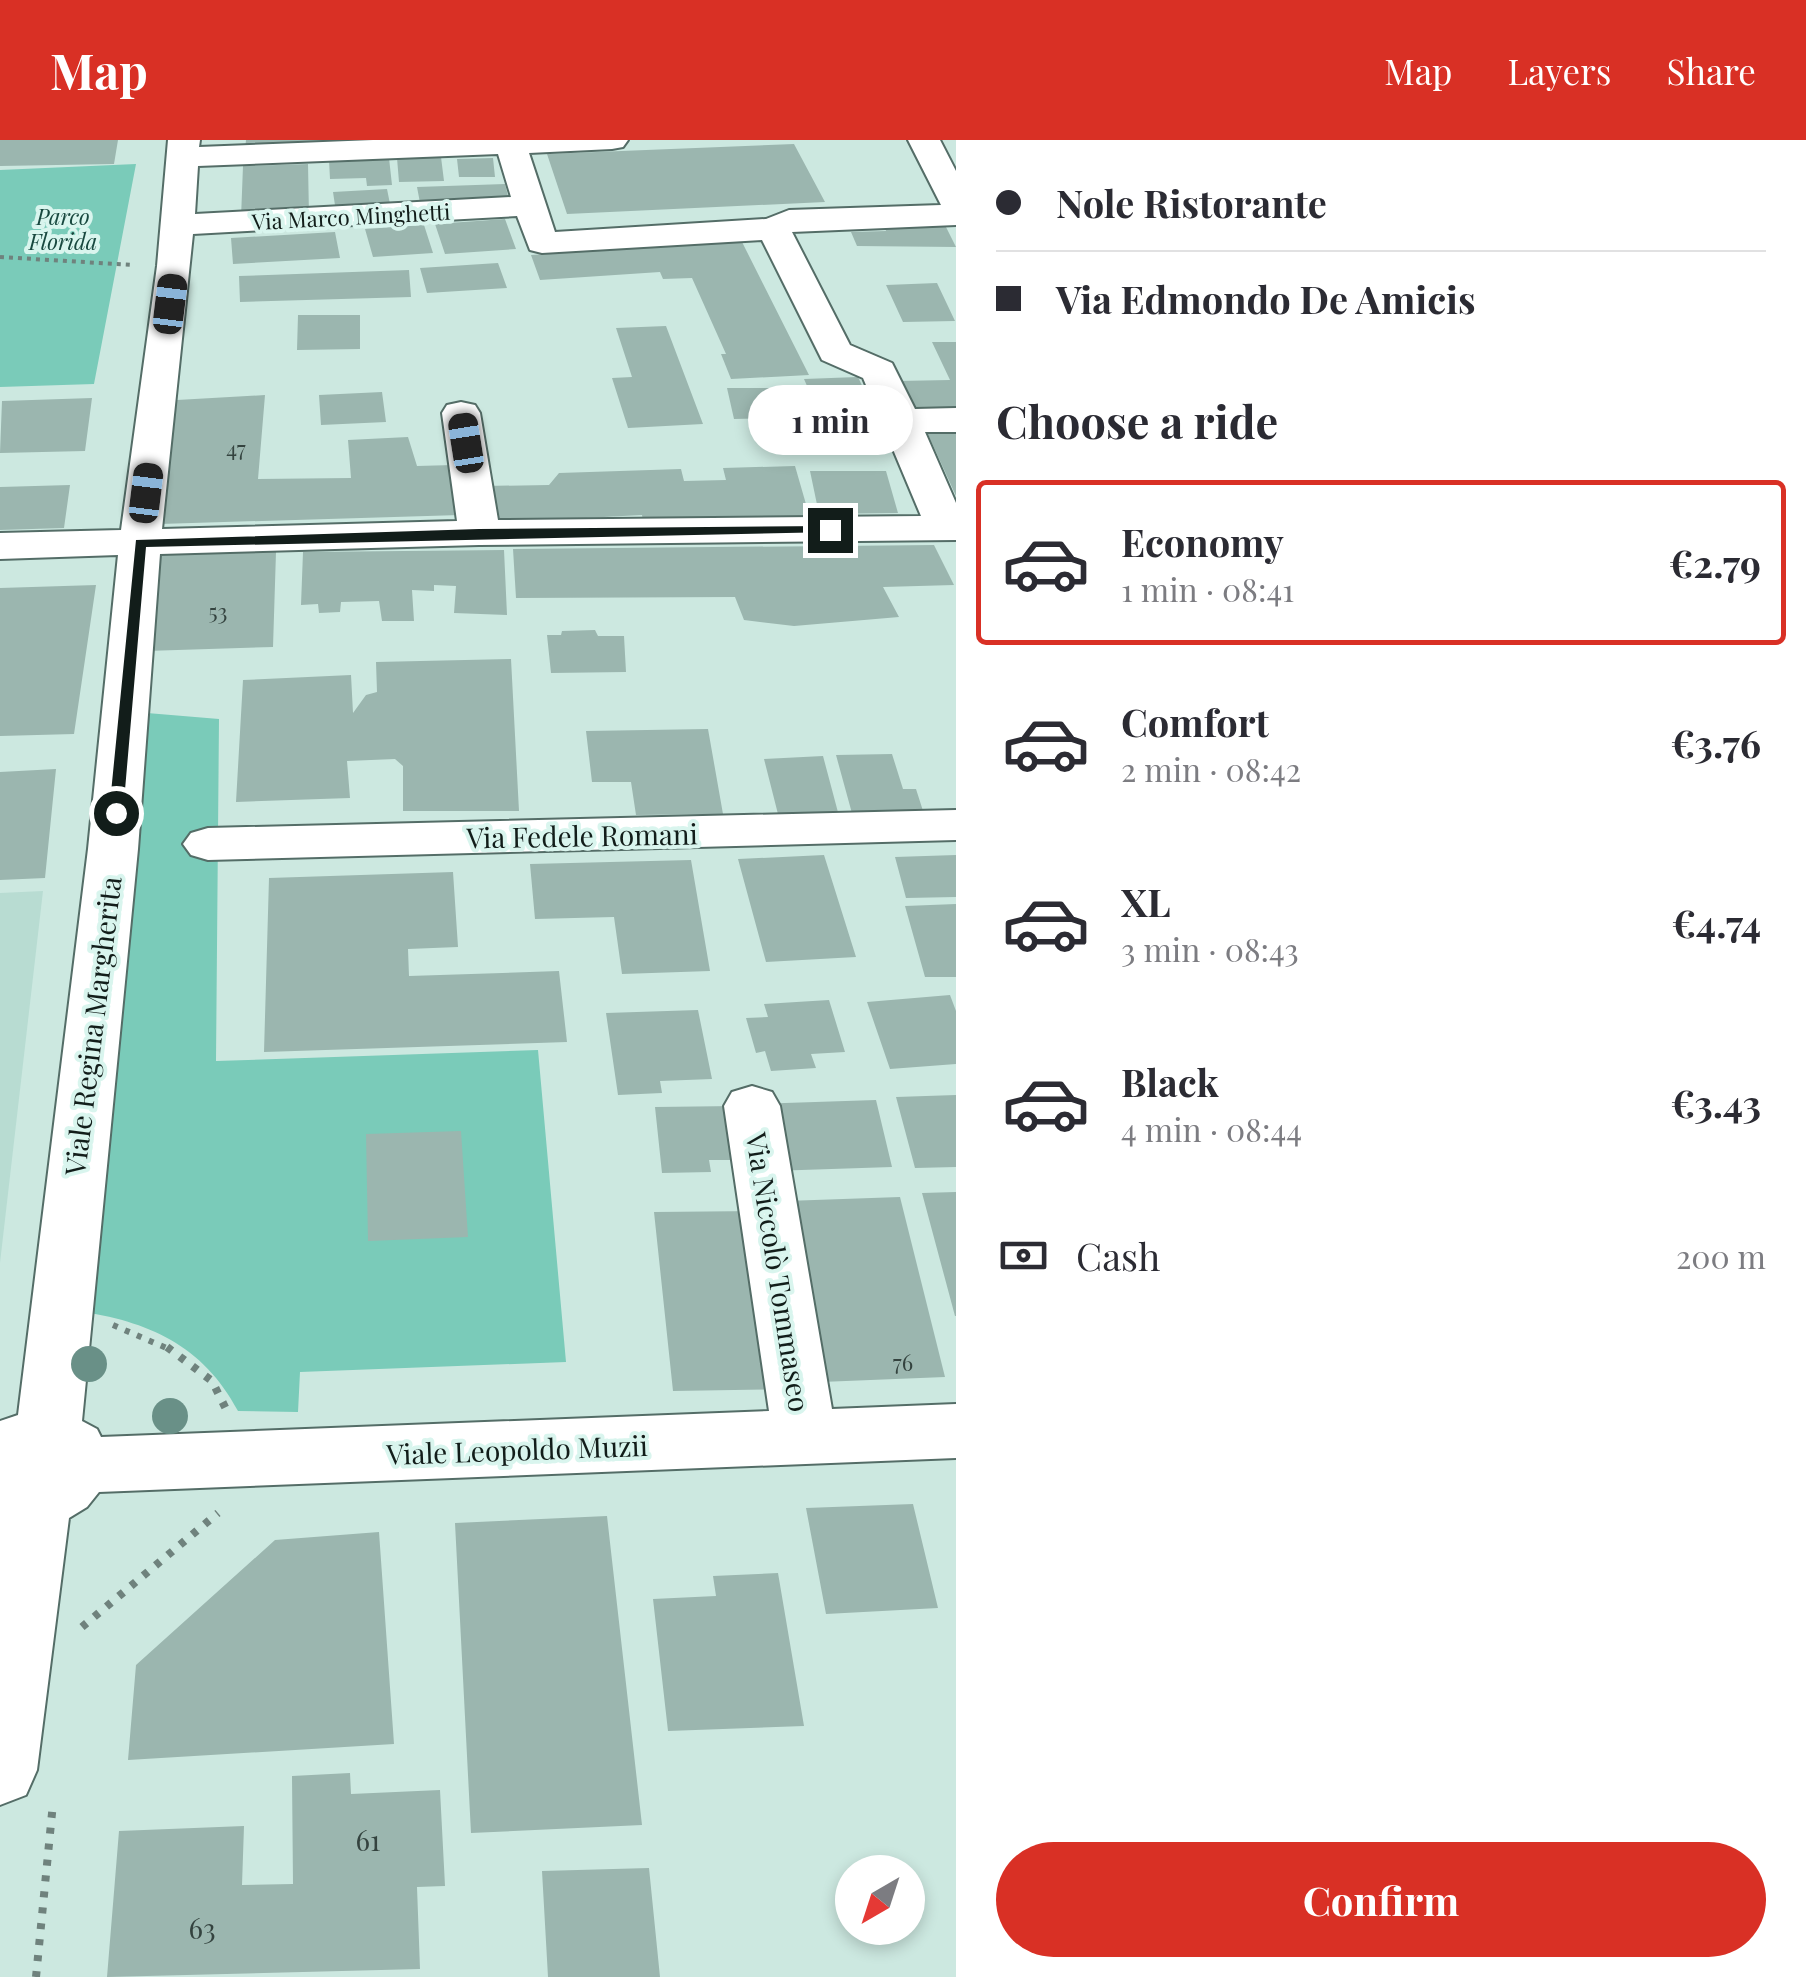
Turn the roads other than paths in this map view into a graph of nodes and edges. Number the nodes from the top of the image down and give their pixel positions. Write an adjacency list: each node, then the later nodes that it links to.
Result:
1 (612, 140): 3 (street)
2 (924, 140): 6 (street)
3 (559, 141): 4 (street)
4 (511, 144): 5 (street); 7 (street)
5 (183, 148): 10 (street, Viale Regina Margherita)
6 (956, 203)
7 (527, 206): 9 (street); 10 (street, Via Marco Minghetti)
8 (956, 214): 9 (street)
9 (781, 243): 11 (street); 14 (street)
10 (175, 246): 17 (street, Viale Regina Margherita)
11 (825, 255)
12 (461, 412): 16 (street)
13 (956, 420): 14 (street)
14 (904, 421): 15 (street)
15 (952, 528): 16 (street)
16 (479, 533): 17 (street)
17 (140, 543): 18 (street); 24 (street, Viale Regina Margherita)
18 (0, 546)
19 (956, 826): 20 (street, Via Fedele Romani)
20 (208, 844)
21 (752, 1106): 23 (street, Via Niccolò Tommaseo)
22 (956, 1431): 23 (street, Viale Leopoldo Muzii)
23 (805, 1438): 24 (street, Viale Leopoldo Muzii)
24 (33, 1467): 25 (street, Viale Regina Margherita)
25 (28, 1777)

